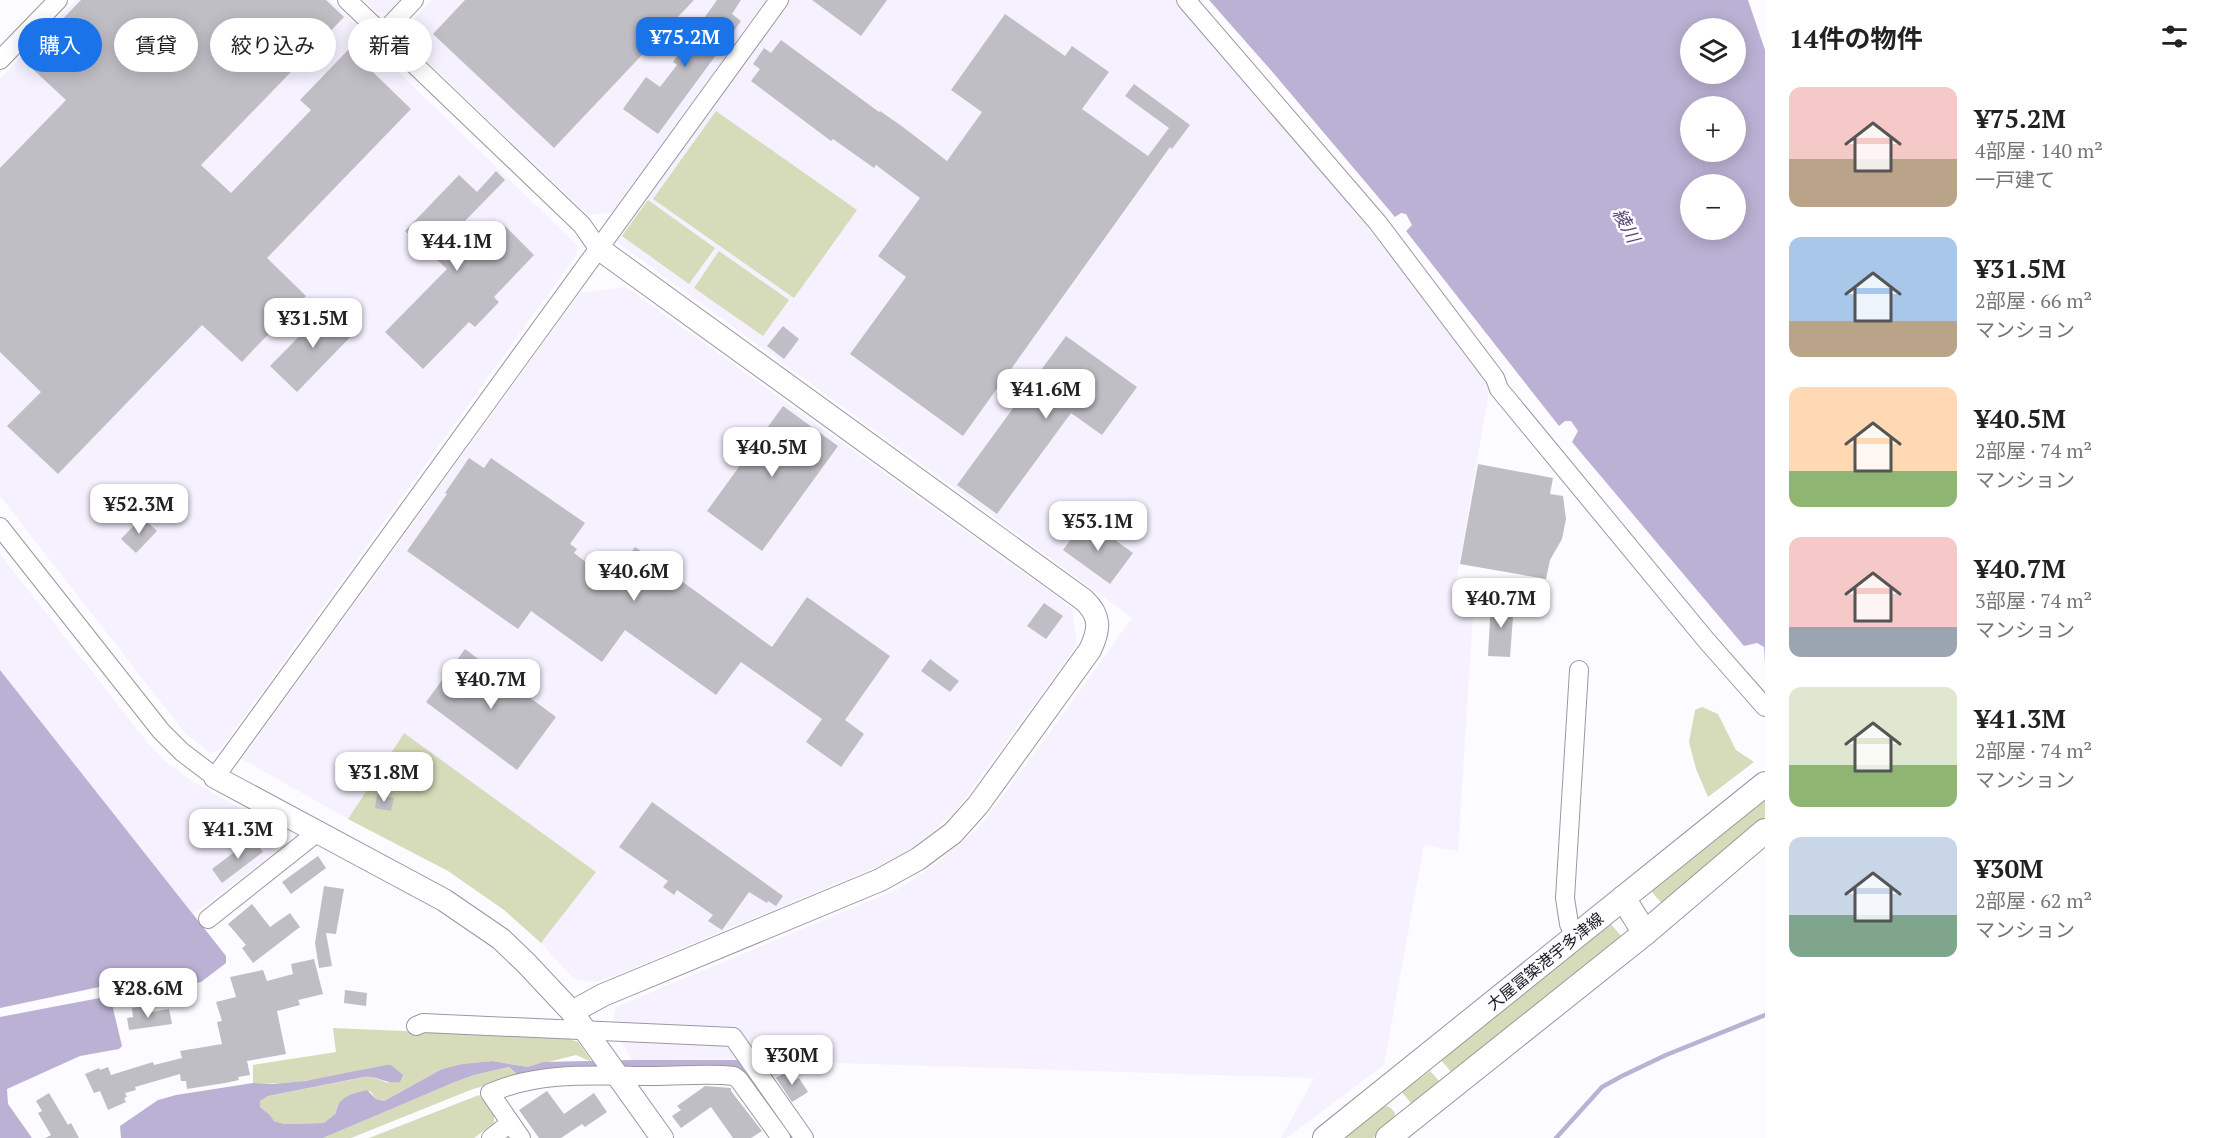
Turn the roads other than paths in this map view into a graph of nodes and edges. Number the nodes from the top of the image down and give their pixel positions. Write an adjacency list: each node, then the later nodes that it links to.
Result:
1 (58, 0): 8 (street)
2 (347, 0): 6 (street)
3 (414, 0): 7 (street)
4 (779, 0): 10 (street)
5 (1186, 0): 13 (street)
6 (366, 18)
7 (397, 18)
8 (0, 60)
9 (422, 72): 10 (street)
10 (598, 248): 14 (street); 22 (street)
11 (0, 527): 14 (street)
12 (1579, 670): 21 (street)
13 (1765, 707)
14 (215, 777): 16 (street)
15 (1765, 784): 18 (main road, 大屋冨築港宇多津線)
16 (319, 831): 19 (street); 22 (street)
17 (1765, 831): 20 (main road)
18 (1623, 898): 20 (main road); 21 (main road, 大屋冨築港宇多津線)
19 (208, 919)
20 (1645, 933): 26 (main road)
21 (1575, 937): 25 (main road, 大屋冨築港宇多津線)
22 (578, 1022): 23 (street); 24 (street); 32 (street)
23 (416, 1026)
24 (616, 1075): 27 (street); 30 (street); 31 (street)
25 (1387, 1090): 26 (main road); 33 (main road, 大屋冨築港宇多津線)
26 (1411, 1120): 34 (main road)
27 (510, 1123): 28 (street); 29 (street)
28 (491, 1138)
29 (521, 1138)
30 (662, 1138)
31 (782, 1138)
32 (804, 1138)
33 (1325, 1138)
34 (1388, 1138)

